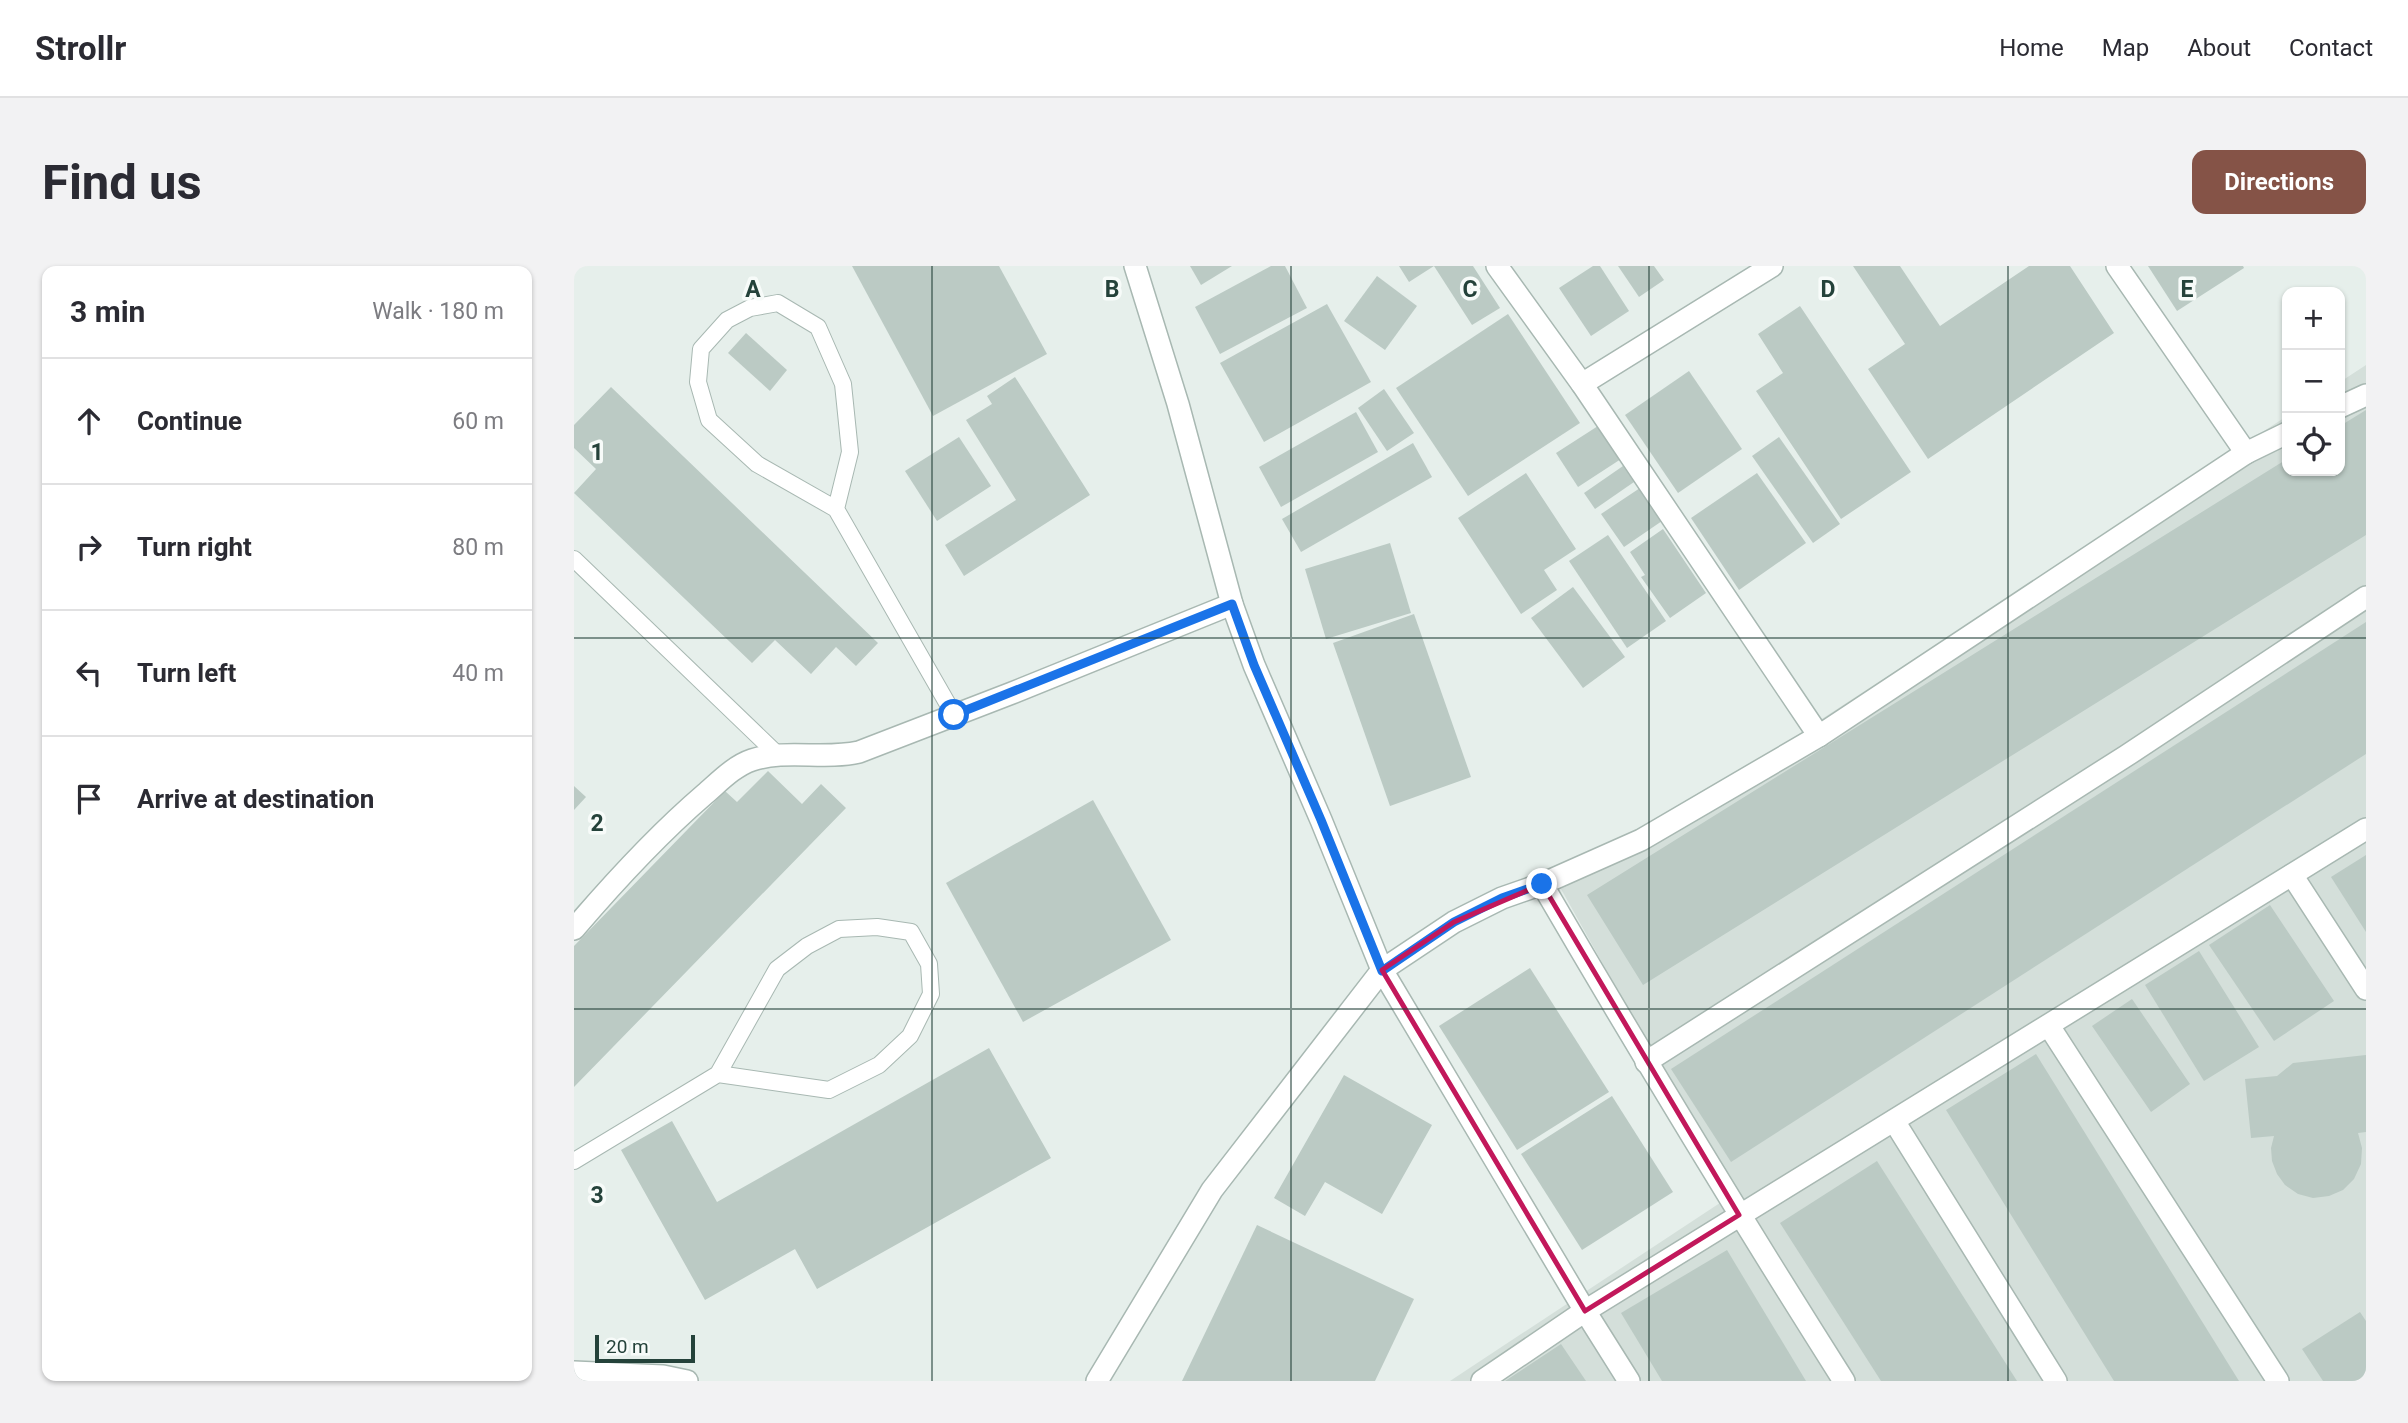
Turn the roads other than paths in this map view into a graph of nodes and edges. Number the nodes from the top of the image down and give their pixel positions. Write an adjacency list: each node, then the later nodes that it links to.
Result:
1 (1135, 266): 13 (street)
2 (1497, 266): 5 (street)
3 (1772, 266): 5 (street)
4 (2117, 266): 9 (street)
5 (1582, 384): 15 (street)
6 (2366, 395): 7 (street)
7 (2345, 405)
8 (2282, 435): 9 (street)
9 (2246, 453): 15 (street)
10 (836, 509): 10 (lane); 14 (lane)
11 (574, 559): 16 (lane)
12 (2366, 597): 24 (street)
13 (1232, 604): 14 (street); 21 (street)
14 (954, 715): 16 (street)
15 (1819, 736): 19 (street)
16 (779, 756): 20 (street)
17 (2366, 829): 18 (street)
18 (2292, 875): 22 (street); 23 (street)
19 (1542, 884): 21 (street); 24 (street)
20 (574, 929)
21 (1382, 971): 29 (street); 32 (street)
22 (2366, 989)
23 (2049, 1026): 26 (street); 37 (street)
24 (1646, 1062): 28 (street)
25 (718, 1074): 25 (lane); 27 (lane)
26 (1894, 1121): 28 (street); 36 (street)
27 (574, 1161)
28 (1739, 1215): 29 (street); 35 (street)
29 (1585, 1311): 33 (street); 34 (street)
30 (574, 1372): 31 (street)
31 (687, 1381)
32 (1097, 1381)
33 (1482, 1381)
34 (1629, 1381)
35 (1844, 1381)
36 (2056, 1381)
37 (2278, 1381)

